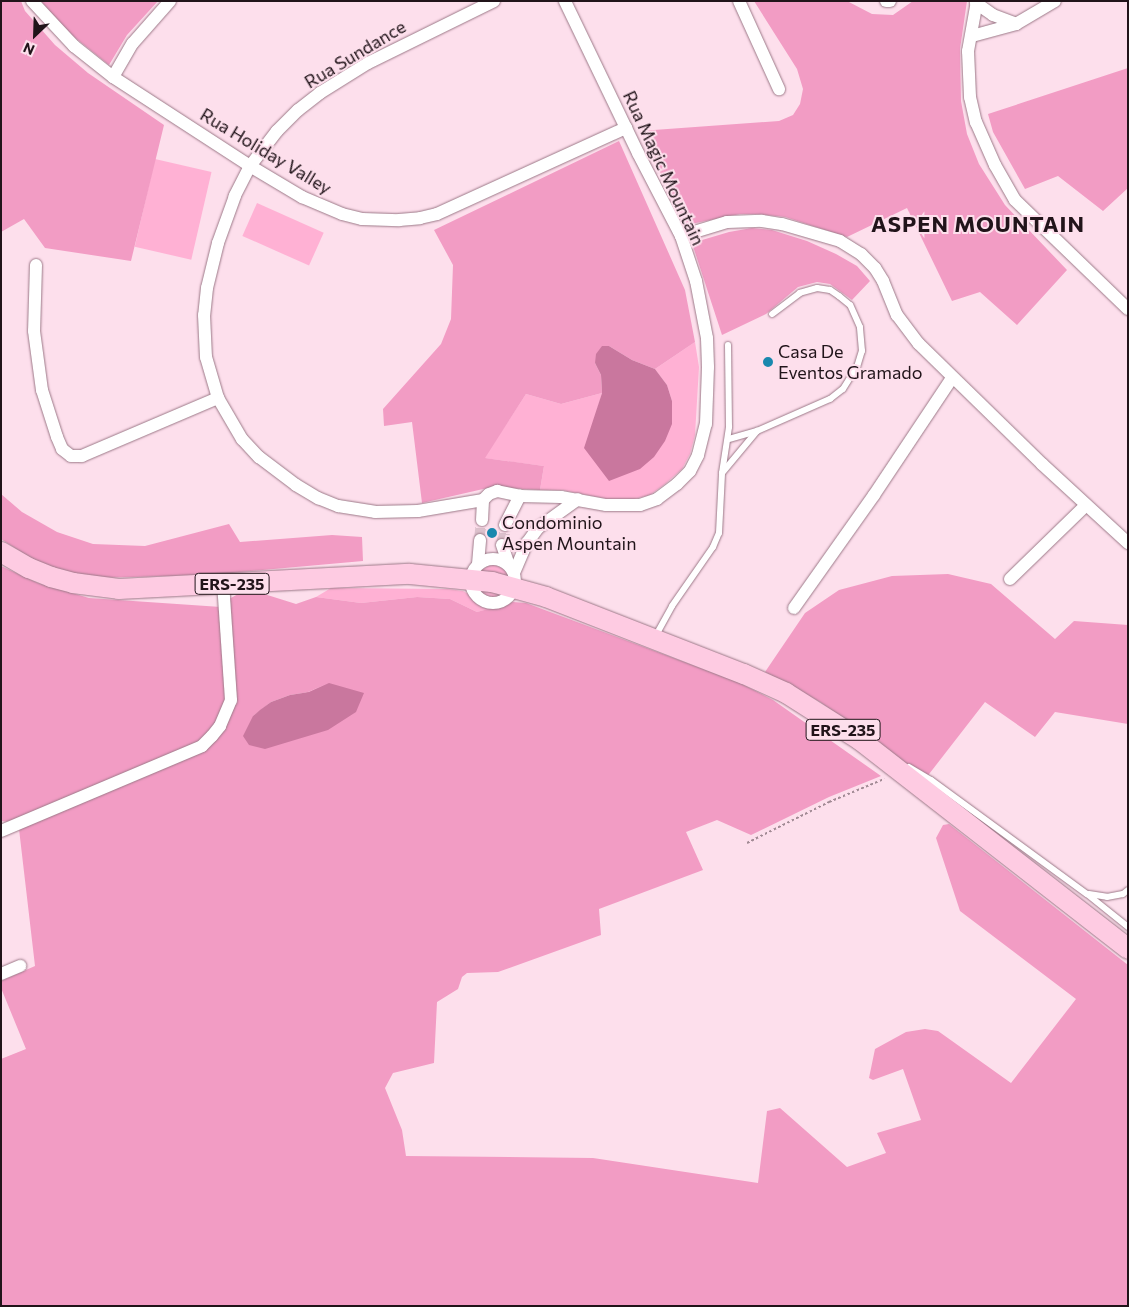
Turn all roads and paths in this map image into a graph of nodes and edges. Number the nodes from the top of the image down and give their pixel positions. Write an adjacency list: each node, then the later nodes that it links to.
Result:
1 (32, 1): 12 (street, Rua Holiday Valley)
2 (170, 1): 12 (street)
3 (494, 1): 15 (street, Rua Sundance)
4 (565, 1): 14 (street, Rua Magic Mountain)
5 (739, 1): 13 (street)
6 (886, 1): 7 (street)
7 (890, 1)
8 (1055, 1): 10 (street)
9 (977, 2): 10 (street); 11 (street)
10 (1016, 24): 11 (street)
11 (972, 36): 18 (street)
12 (113, 77): 15 (street, Rua Holiday Valley)
13 (779, 89)
14 (626, 128): 15 (street, Rua Holiday Valley); 16 (street, Rua Magic Mountain)
15 (250, 166): 22 (street, Rua Sundance)
16 (681, 236): 21 (street); 27 (street, Rua Magic Mountain)
17 (36, 265): 22 (street)
18 (1128, 309)
19 (772, 314): 23 (lane)
20 (728, 345): 24 (lane)
21 (952, 378): 29 (street); 40 (street)
22 (218, 398): 28 (street, Rua Sundance)
23 (756, 431): 24 (lane); 25 (lane)
24 (729, 439): 25 (lane)
25 (722, 474): 41 (lane)
26 (520, 496): 27 (street, Rua Magic Mountain); 28 (street, Rua Sundance); 31 (street)
27 (578, 499): 37 (street)
28 (483, 500): 30 (street)
29 (1086, 505): 33 (street); 38 (street)
30 (482, 520)
31 (505, 525)
32 (480, 540): 36 (street)
33 (1128, 542)
34 (502, 545): 37 (street)
35 (1, 552): 39 (main road, ERS-235)
36 (474, 571): 37 (main road, ERS-235); 39 (main road, ERS-235)
37 (513, 575): 41 (main road, ERS-235)
38 (1010, 578)
39 (223, 584): 43 (street)
40 (794, 608)
41 (654, 638): 42 (main road, ERS-235)
42 (900, 765): 44 (path); 46 (lane); 48 (main road, ERS-235)
43 (4, 828)
44 (747, 842)
45 (1128, 890): 46 (lane)
46 (1087, 894): 47 (lane)
47 (1128, 928)
48 (1128, 949)
49 (20, 966): 50 (street)
50 (1, 974)

